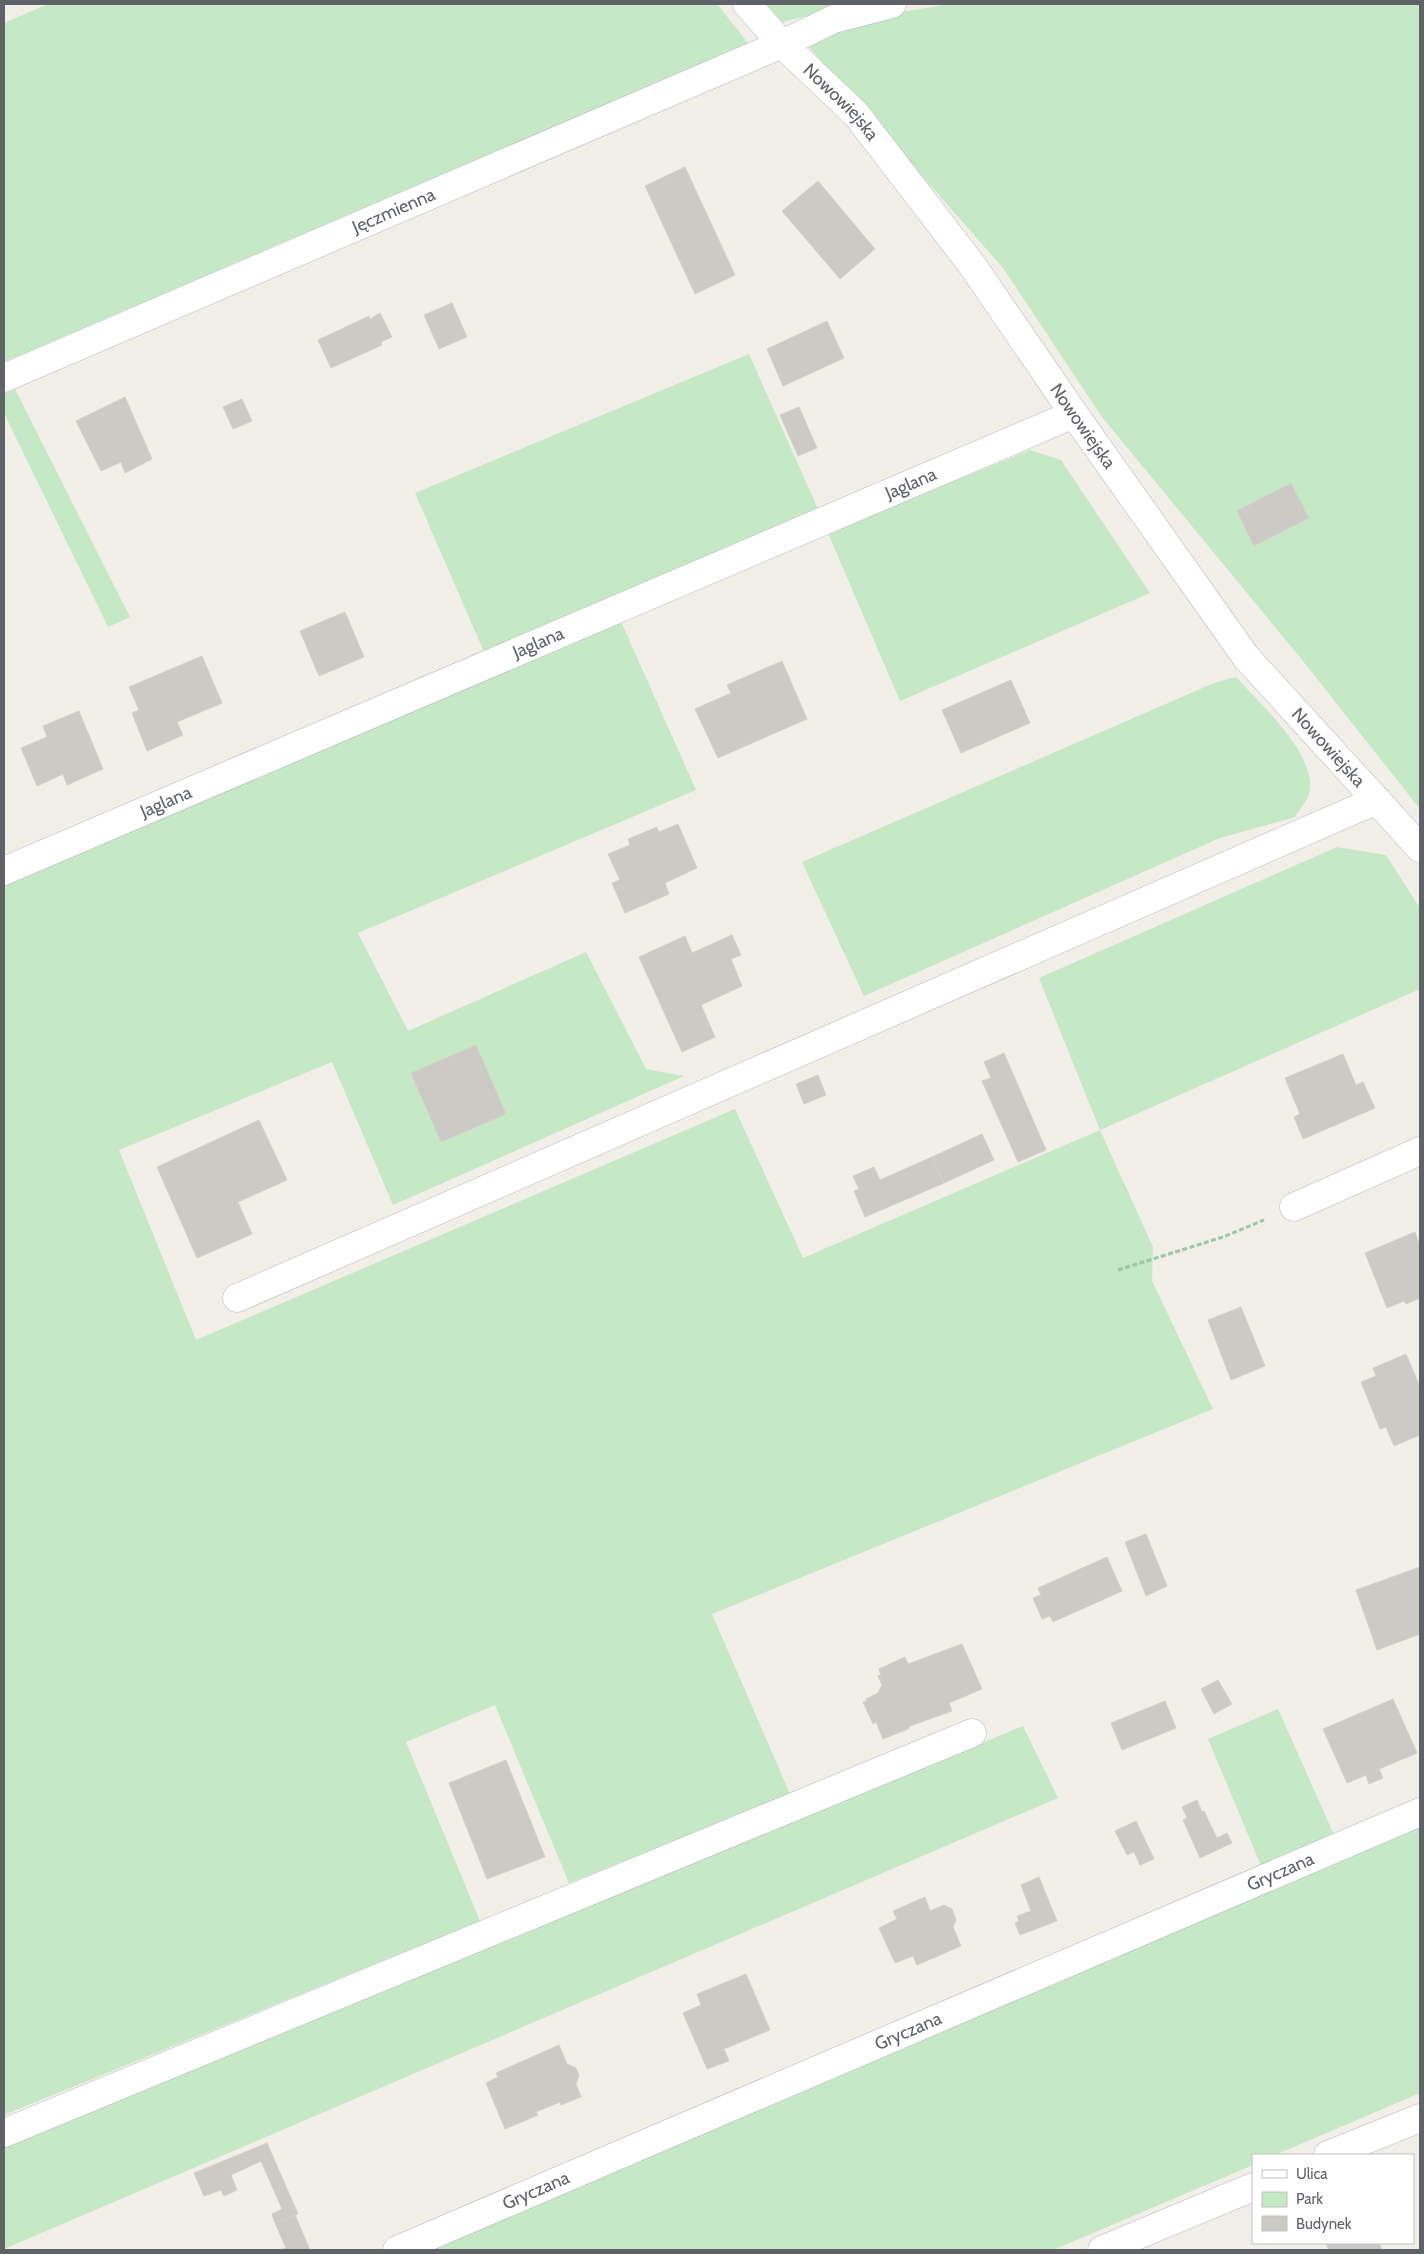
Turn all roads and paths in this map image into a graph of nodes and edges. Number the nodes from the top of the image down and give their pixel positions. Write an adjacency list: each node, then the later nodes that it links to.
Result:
1 (747, 4): 3 (street, Nowowiejska)
2 (892, 4): 3 (street, Jęczmienna)
3 (782, 44): 4 (street, Jęczmienna); 5 (street, Nowowiejska)
4 (4, 378)
5 (1074, 414): 6 (street, Nowowiejska); 8 (street, Jaglana)
6 (1377, 800): 7 (street, Nowowiejska); 12 (street)
7 (1420, 848)
8 (4, 871)
9 (1420, 1151): 10 (street)
10 (1294, 1207): 11 (path)
11 (1118, 1270)
12 (236, 1298)
13 (972, 1733): 16 (street)
14 (1420, 1812): 19 (street, Gryczana)
15 (1420, 2118): 17 (street)
16 (4, 2133)
17 (1330, 2154)
18 (1252, 2187): 20 (street)
19 (398, 2250)
20 (1102, 2250)

